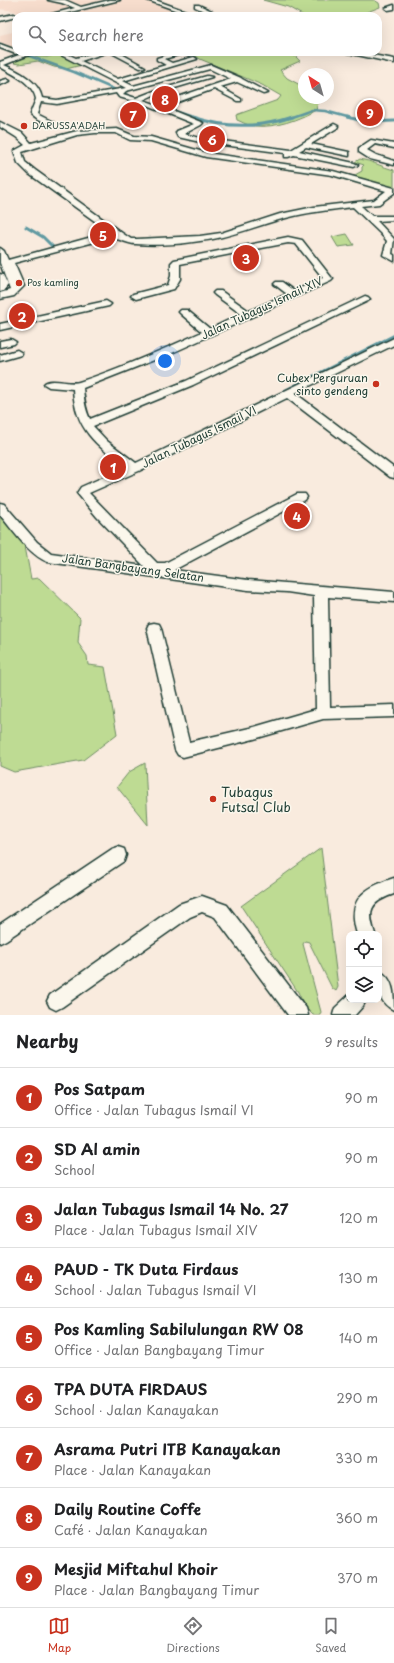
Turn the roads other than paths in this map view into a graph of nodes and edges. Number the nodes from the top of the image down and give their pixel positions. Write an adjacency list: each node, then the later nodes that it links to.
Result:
1 (51, 0): 5 (street)
2 (117, 0): 5 (street)
3 (150, 0): 7 (street)
4 (197, 6): 8 (street)
5 (80, 8): 6 (street)
6 (64, 12)
7 (185, 12)
8 (206, 12)
9 (12, 16): 10 (street)
10 (0, 18)
11 (2, 49): 12 (street)
12 (12, 51)
13 (22, 56): 23 (street)
14 (67, 56): 21 (street)
15 (90, 56): 21 (street)
16 (120, 56): 25 (street)
17 (168, 56): 24 (street)
18 (189, 56): 20 (street)
19 (367, 56): 22 (street)
20 (194, 59): 24 (street); 26 (street)
21 (76, 60): 29 (street)
22 (394, 61)
23 (0, 65): 34 (street)
24 (170, 66): 29 (street)
25 (142, 67)
26 (211, 67): 28 (street); 31 (street)
27 (209, 77): 35 (street)
28 (239, 79): 30 (street); 33 (street)
29 (117, 81): 31 (street)
30 (215, 87): 36 (street); 37 (street)
31 (132, 88): 32 (street)
32 (124, 90): 34 (street); 35 (street)
33 (265, 93)
34 (39, 100): 38 (street)
35 (137, 100): 37 (street)
36 (238, 100)
37 (158, 107): 44 (street)
38 (49, 122)
39 (0, 124): 42 (street)
40 (334, 126): 41 (street)
41 (304, 144): 44 (street); 45 (street)
42 (30, 146): 49 (street); 53 (street)
43 (394, 146): 47 (street)
44 (291, 152): 46 (street); 48 (street)
45 (346, 154)
46 (280, 163)
47 (394, 163)
48 (354, 165)
49 (393, 191): 50 (street)
50 (355, 205): 52 (street); 53 (street)
51 (394, 218): 52 (street)
52 (369, 219): 55 (street)
53 (119, 235): 59 (street)
54 (0, 251): 59 (street)
55 (394, 258)
56 (0, 277): 58 (street)
57 (279, 284): 61 (street)
58 (0, 289)
59 (15, 291): 62 (street)
60 (218, 293): 67 (street)
61 (294, 295): 63 (street, Jalan Tubagus Ismail XIV); 67 (street, Jalan Tubagus Ismail XIV)
62 (0, 296)
63 (136, 296)
64 (365, 299): 78 (street)
65 (106, 304): 68 (street)
66 (184, 312): 69 (street)
67 (247, 314): 69 (street, Jalan Tubagus Ismail XIV)
68 (0, 327)
69 (209, 333): 76 (street, Jalan Tubagus Ismail XIV)
70 (394, 341): 77 (street, Jalan Tubagus Ismail VI)
71 (11, 342): 72 (street)
72 (0, 344)
73 (17, 353): 74 (street)
74 (0, 358)
75 (48, 384): 76 (street)
76 (78, 386): 78 (street)
77 (288, 393): 79 (street, Jalan Tubagus Ismail VI); 80 (street)
78 (87, 424): 79 (street)
79 (135, 468): 83 (street, Jalan Tubagus Ismail VI)
80 (394, 474)
81 (301, 496): 83 (street)
82 (0, 507): 83 (street, Jalan Bangbayang Selatan)
83 (153, 570): 84 (street, Jalan Bangbayang Selatan)
84 (321, 592): 85 (street, Jalan Bangbayang Selatan); 88 (street)
85 (394, 597)
86 (154, 628): 88 (street)
87 (394, 711): 88 (street)
88 (323, 713)
89 (118, 856): 92 (street)
90 (394, 886): 91 (street)
91 (365, 931)
92 (0, 934)
93 (382, 986): 95 (street)
94 (56, 1001): 97 (street)
95 (394, 1001)
96 (354, 1003): 98 (street)
97 (299, 1015)
98 (342, 1015)

